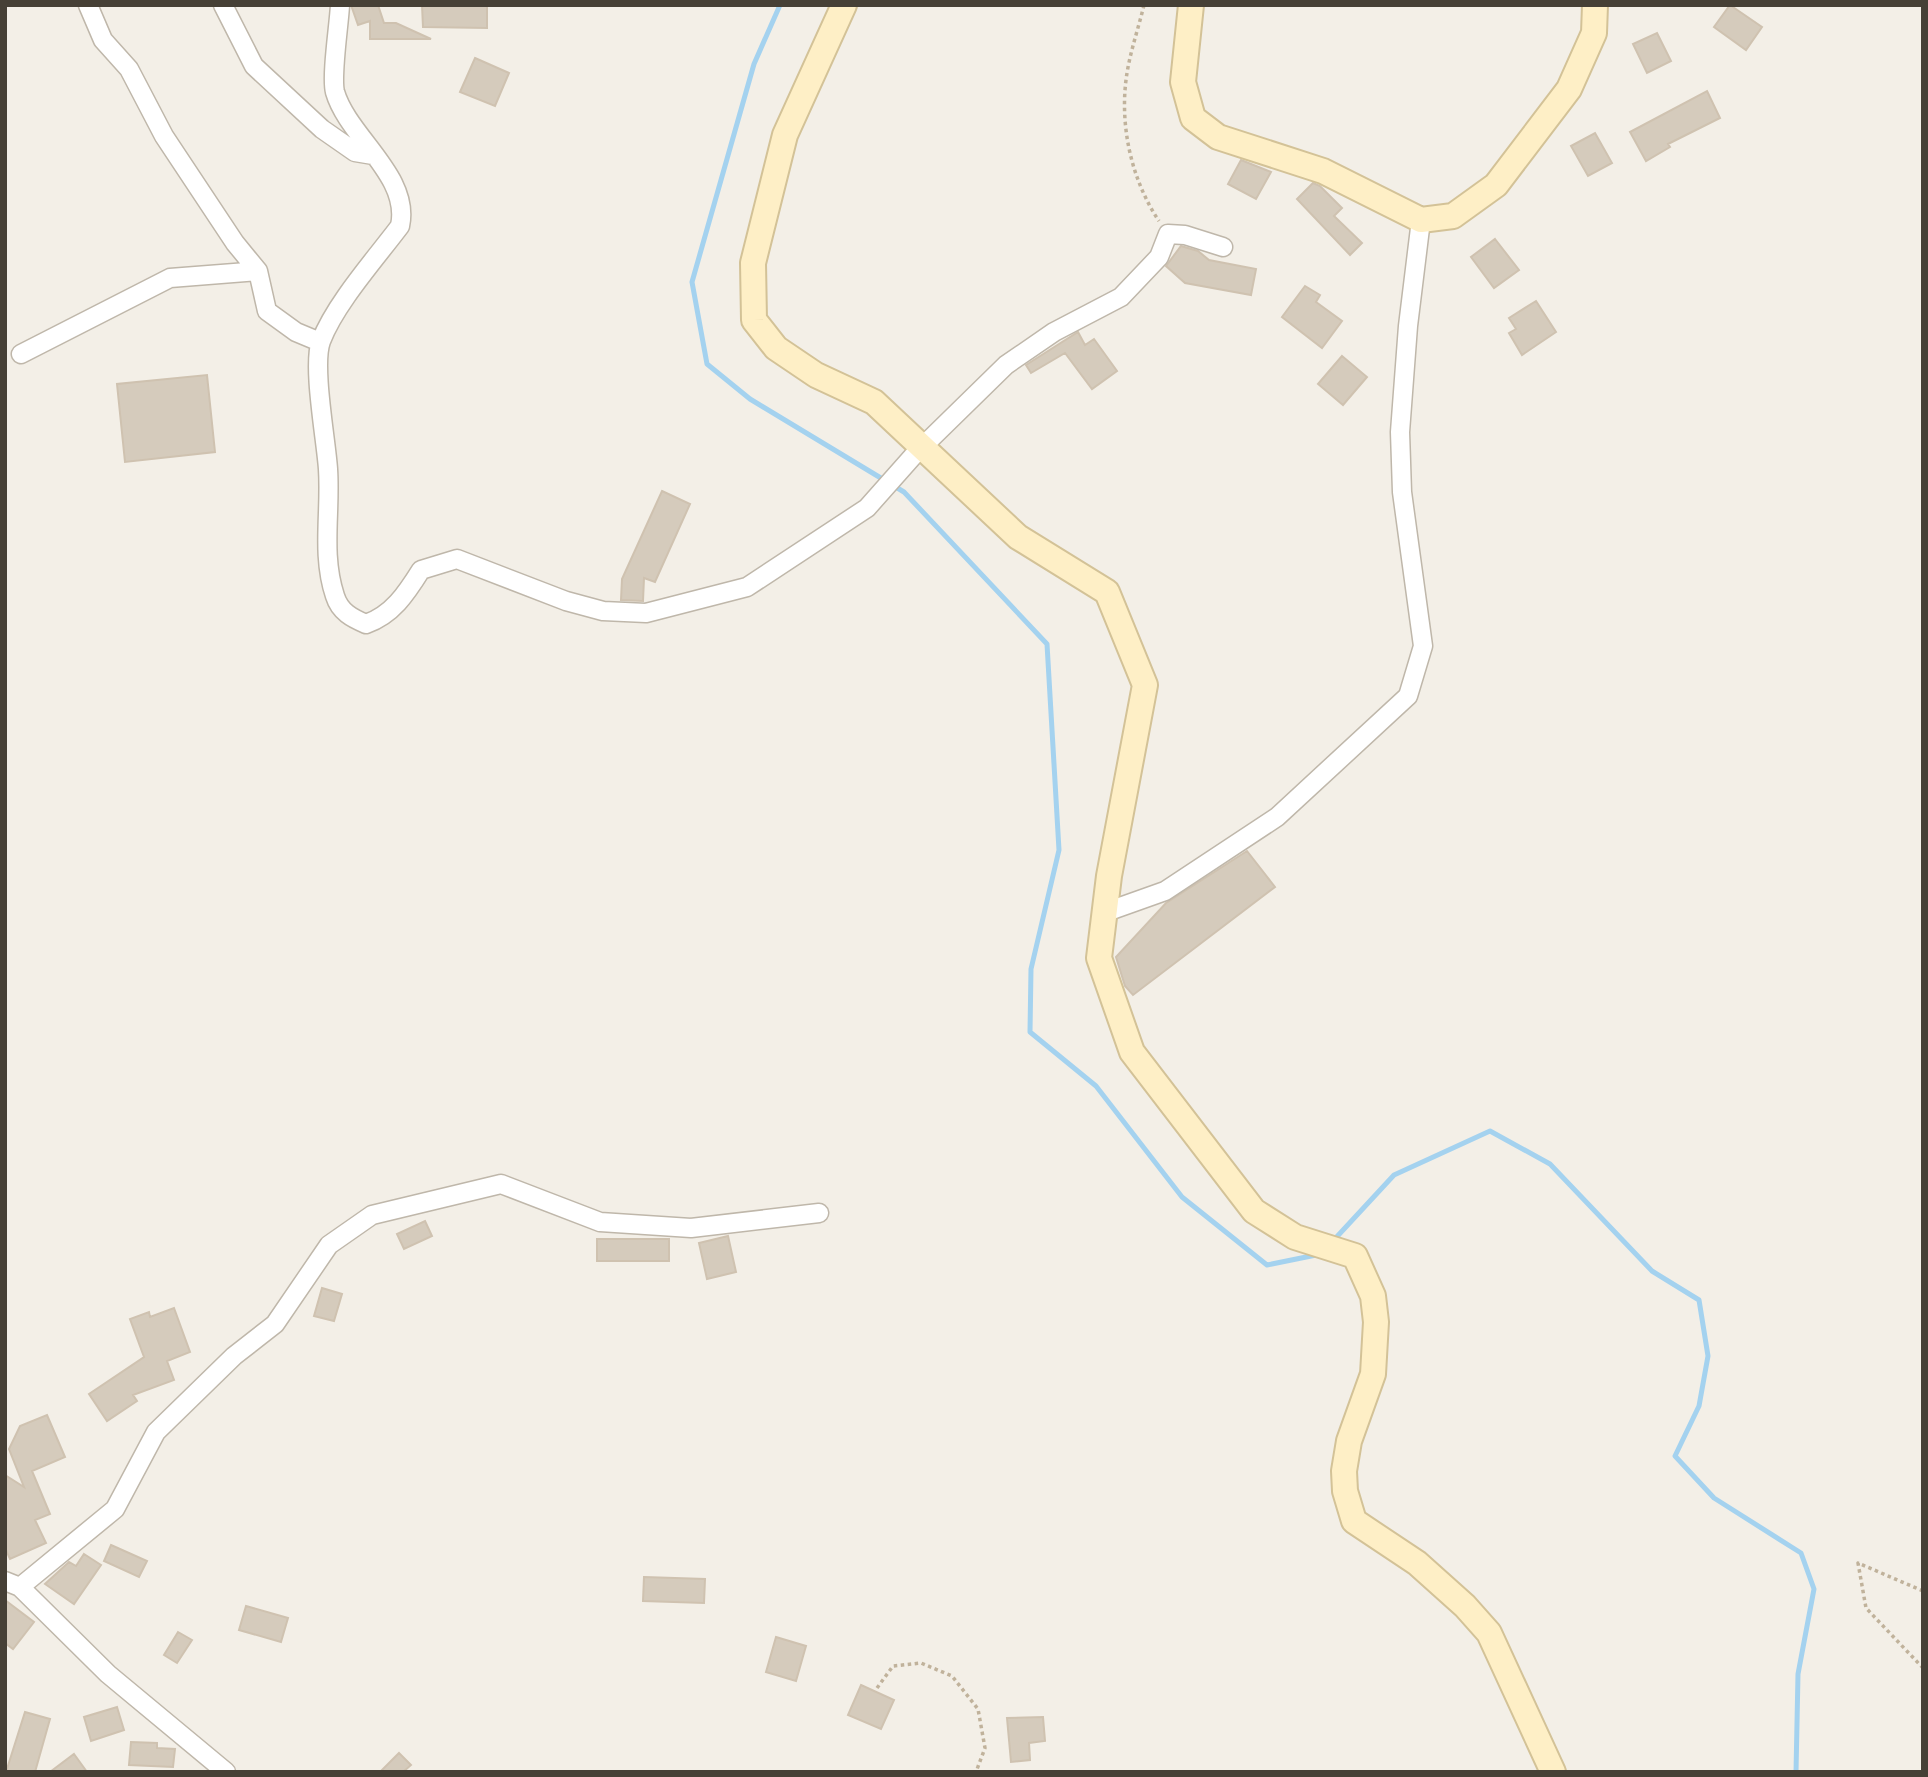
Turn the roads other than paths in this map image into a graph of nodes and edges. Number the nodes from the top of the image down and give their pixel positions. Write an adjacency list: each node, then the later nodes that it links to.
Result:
1 (88, 5): 10 (street)
2 (223, 5): 7 (street)
3 (340, 5): 7 (street)
4 (844, 5): 13 (street)
5 (1191, 5): 8 (street)
6 (1595, 5): 8 (street)
7 (373, 155): 11 (street)
8 (1420, 220): 14 (street)
9 (1223, 247): 13 (street)
10 (258, 271): 11 (street); 12 (street)
11 (320, 342): 13 (street)
12 (21, 354)
13 (918, 451): 14 (street)
14 (1105, 912): 18 (street)
15 (819, 1213): 16 (street)
16 (13, 1584): 17 (street)
17 (226, 1772)
18 (1553, 1772)

